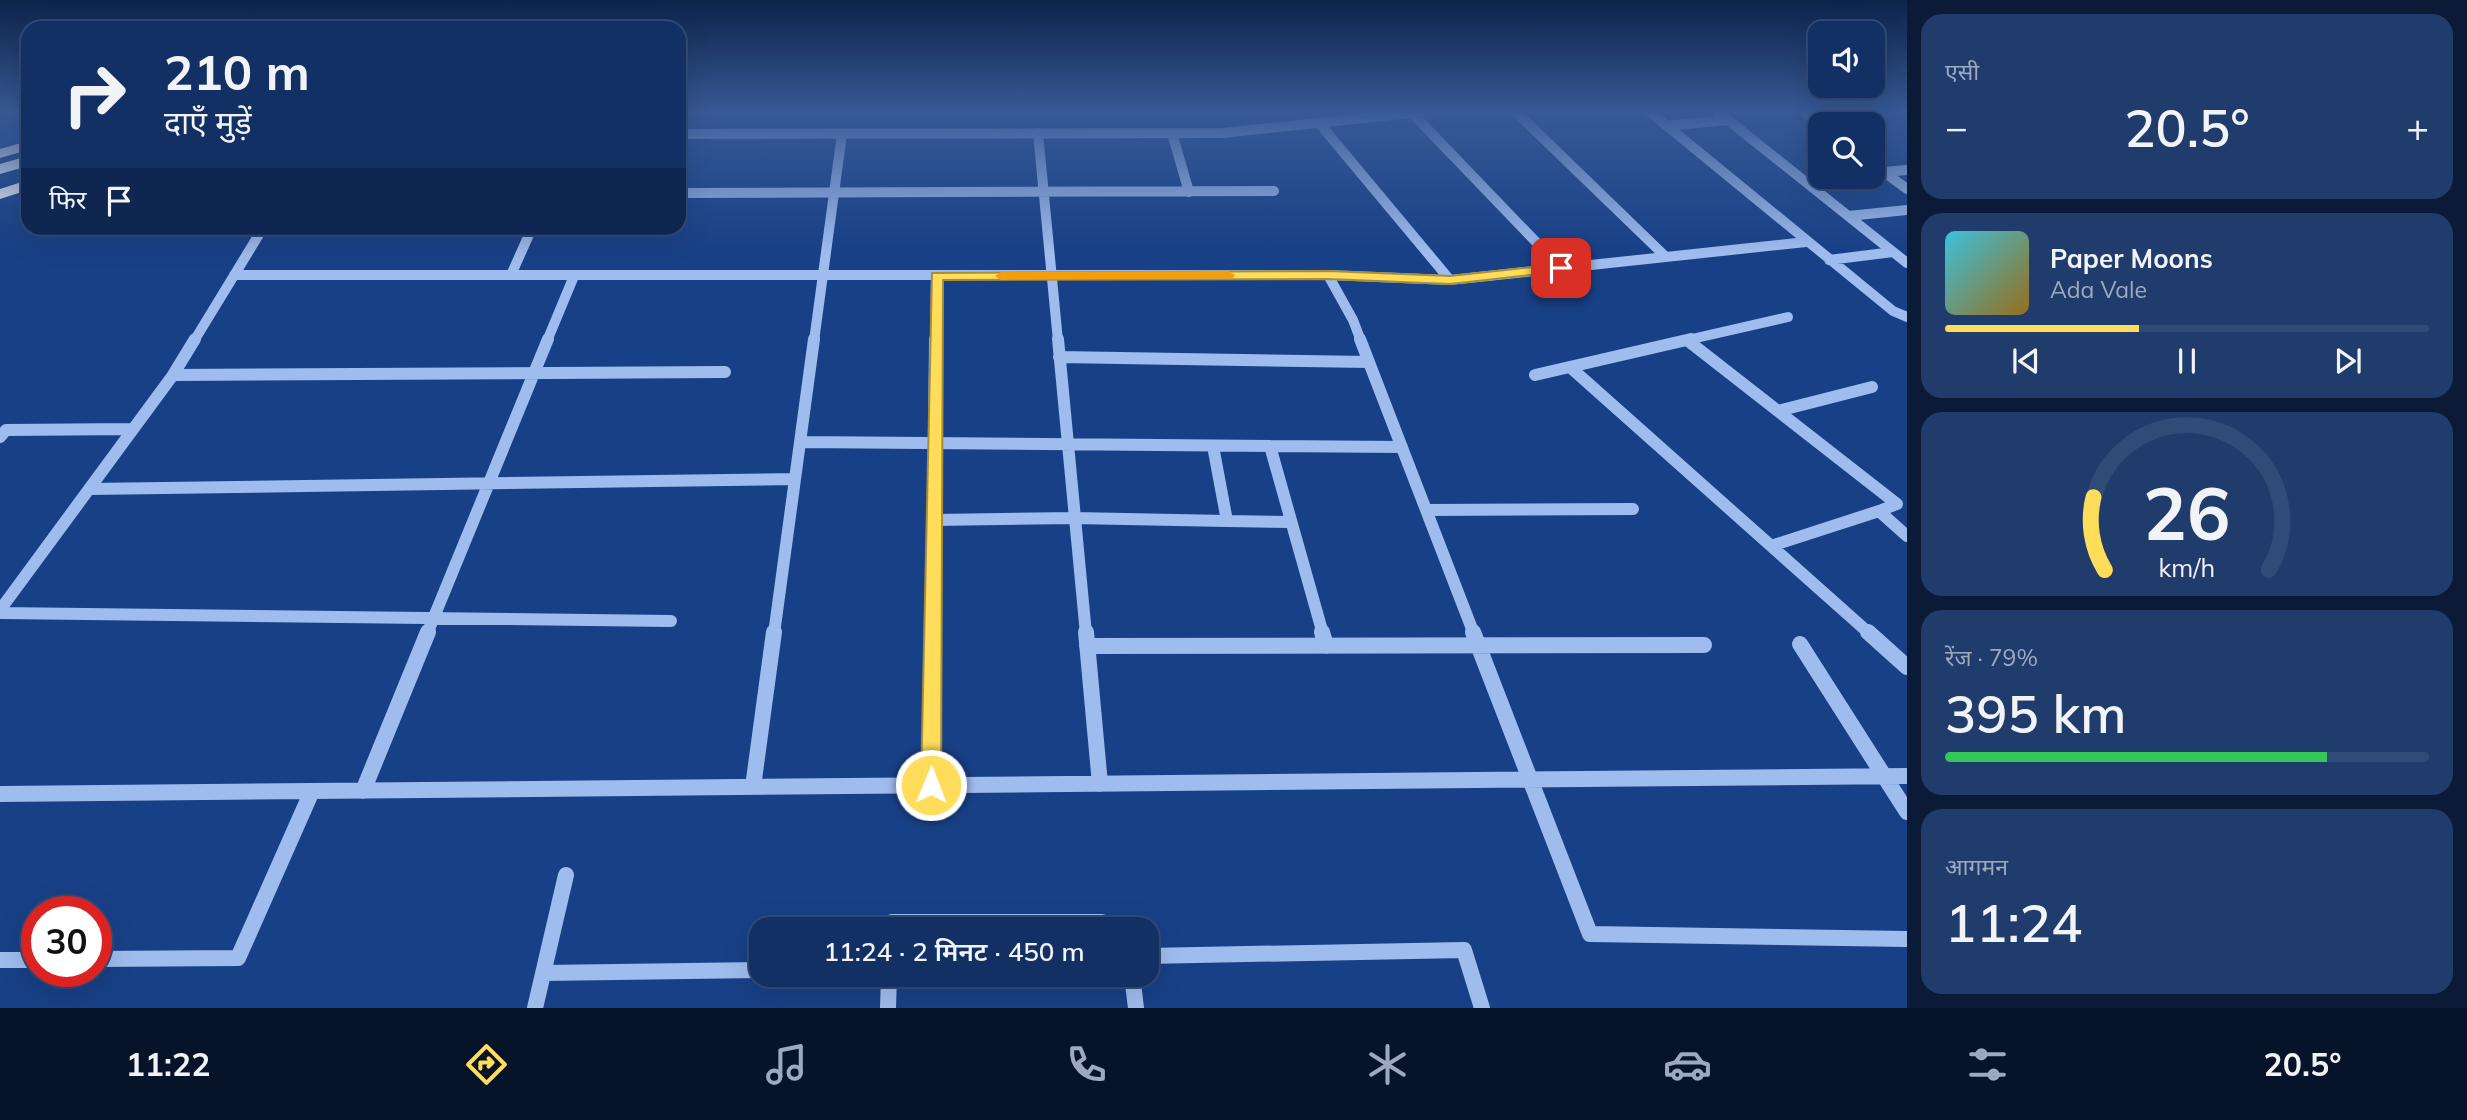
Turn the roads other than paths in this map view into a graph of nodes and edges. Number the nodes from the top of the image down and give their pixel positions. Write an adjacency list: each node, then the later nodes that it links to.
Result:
1 (839, 159): 22 (street)
2 (1040, 159): 19 (street)
3 (1180, 159): 20 (street)
4 (1349, 159): 41 (street)
5 (1460, 159): 33 (street)
6 (1565, 159): 30 (street)
7 (1706, 159): 28 (street)
8 (1777, 159): 25 (street)
9 (21, 163): 10 (highway)
10 (0, 169)
11 (1907, 170): 12 (street)
12 (1885, 172)
13 (1885, 173): 17 (street)
14 (21, 177): 15 (highway)
15 (0, 183)
16 (21, 187): 23 (highway)
17 (1907, 188)
18 (1274, 191): 20 (street)
19 (1043, 192): 20 (street); 22 (street); 40 (street)
20 (1189, 192)
21 (686, 193): 22 (street)
22 (834, 193): 38 (street)
23 (0, 194)
24 (1907, 210): 25 (street)
25 (1848, 216): 29 (street)
26 (259, 235): 34 (street)
27 (529, 235): 35 (street)
28 (1806, 242): 30 (street); 31 (street)
29 (1893, 252): 31 (street); 32 (street)
30 (1666, 257): 33 (street)
31 (1829, 260): 43 (street)
32 (1907, 263)
33 (1561, 268): 41 (street)
34 (234, 275): 35 (street); 52 (street)
35 (511, 275): 36 (street)
36 (574, 275): 38 (street); 51 (street)
37 (1328, 275): 40 (street); 41 (street); 48 (street)
38 (823, 276): 39 (street); 58 (street)
39 (936, 276): 40 (street); 59 (street)
40 (1051, 276): 47 (street)
41 (1450, 280)
42 (1907, 309): 43 (street)
43 (1894, 311): 45 (street)
44 (1788, 317): 46 (street)
45 (1907, 317)
46 (1688, 340): 49 (street); 55 (street)
47 (1059, 357): 48 (street); 60 (street)
48 (1369, 362): 63 (street)
49 (1570, 367): 53 (street); 76 (street)
50 (725, 372): 51 (street)
51 (534, 373): 52 (street); 65 (street)
52 (173, 375): 56 (street)
53 (1535, 375)
54 (1872, 387): 55 (street)
55 (1778, 411): 67 (street)
56 (133, 429): 57 (street); 66 (street)
57 (0, 437)
58 (800, 442): 59 (street); 64 (street)
59 (934, 443): 60 (street); 72 (street)
60 (1068, 444): 61 (street); 71 (street)
61 (1213, 446): 62 (street); 73 (street)
62 (1270, 446): 63 (street); 74 (street)
63 (1402, 447): 69 (street)
64 (795, 479): 65 (street); 91 (street)
65 (489, 483): 66 (street); 78 (street)
66 (89, 489): 77 (street)
67 (1902, 502): 70 (street)
68 (1633, 509): 69 (street)
69 (1426, 510): 84 (street)
70 (1879, 511): 75 (street); 76 (street)
71 (1074, 518): 72 (street); 73 (street); 82 (street)
72 (933, 520): 90 (street)
73 (1227, 521): 74 (street)
74 (1291, 522): 83 (street)
75 (1907, 536)
76 (1772, 546): 85 (street)
77 (0, 611): 78 (street)
78 (433, 618): 79 (street); 93 (street)
79 (671, 621)
80 (1800, 644): 86 (street)
81 (1704, 645): 84 (street)
82 (1087, 646): 83 (street); 89 (street)
83 (1326, 646): 84 (street)
84 (1479, 646): 88 (street)
85 (1907, 667)
86 (1884, 776): 87 (street); 88 (street); 95 (street)
87 (1907, 776)
88 (1530, 780): 89 (street); 97 (street)
89 (1100, 784): 90 (street)
90 (931, 785): 91 (street)
91 (754, 787): 93 (street)
92 (312, 791): 93 (street); 94 (street); 99 (street)
93 (363, 791)
94 (0, 794)
95 (1907, 812)
96 (566, 875): 103 (street)
97 (1907, 939)
98 (1159, 956): 109 (street)
99 (112, 959)
100 (0, 960): 101 (street)
101 (21, 960)
102 (749, 970): 103 (street)
103 (543, 973): 106 (street)
104 (889, 987): 107 (street)
105 (1133, 987): 108 (street)
106 (535, 1008)
107 (888, 1008)
108 (1136, 1008)
109 (1482, 1008)

